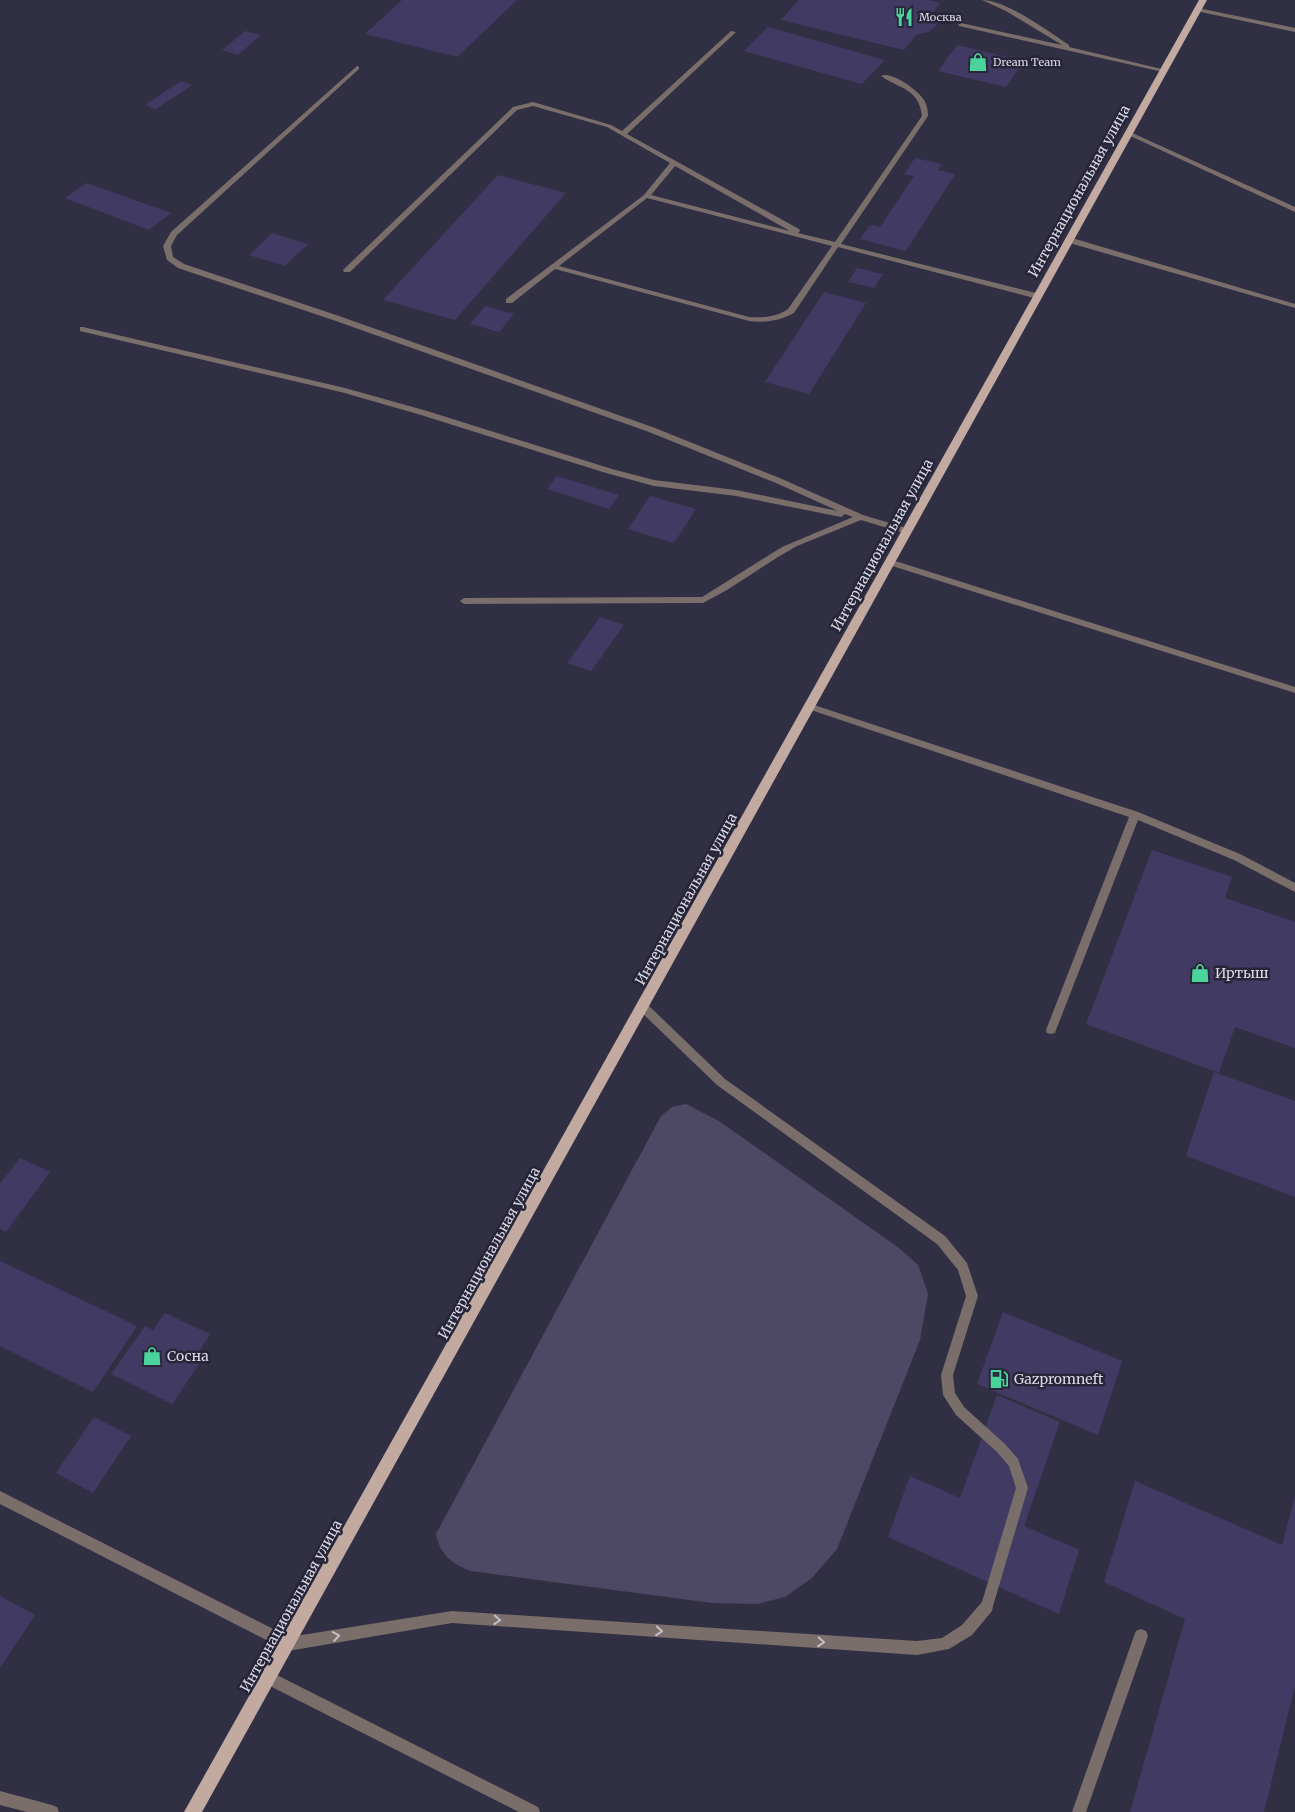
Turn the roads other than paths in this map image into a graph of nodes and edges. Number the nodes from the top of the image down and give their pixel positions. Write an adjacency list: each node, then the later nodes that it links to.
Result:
1 (985, 0): 6 (lane)
2 (1200, 5): 4 (lane); 8 (main road, Интернациональная улица)
3 (961, 25): 6 (lane)
4 (1295, 30)
5 (733, 32): 10 (lane)
6 (1075, 50): 8 (lane)
7 (356, 68): 24 (lane)
8 (1163, 70): 11 (main road, Интернациональная улица)
9 (884, 76): 17 (lane)
10 (624, 133): 12 (lane); 19 (lane)
11 (1128, 133): 14 (lane); 16 (main road, Интернациональная улица)
12 (675, 162): 13 (lane); 15 (lane)
13 (646, 196): 15 (lane); 18 (lane)
14 (1295, 210)
15 (808, 238): 17 (lane)
16 (1068, 240): 20 (main road, Интернациональная улица); 22 (lane)
17 (836, 245): 18 (lane); 20 (lane)
18 (554, 267): 21 (lane)
19 (347, 270)
20 (1037, 296): 25 (main road, Интернациональная улица)
21 (509, 301)
22 (1295, 306)
23 (83, 329): 24 (lane)
24 (860, 517): 25 (lane); 27 (lane)
25 (907, 531): 26 (main road, Интернациональная улица)
26 (890, 562): 28 (lane); 29 (main road, Интернациональная улица)
27 (464, 601)
28 (1295, 690)
29 (811, 707): 30 (lane); 32 (main road, Интернациональная улица)
30 (1135, 816): 31 (lane); 33 (lane)
31 (1295, 888)
32 (643, 1007): 36 (main road, Интернациональная улица); 36 (lane, one-way to 32)
33 (1051, 1030)
34 (0, 1497): 36 (lane)
35 (1141, 1636): 42 (lane)
36 (288, 1644): 37 (main road, Интернациональная улица)
37 (268, 1678): 40 (main road, Интернациональная улица); 41 (lane)
38 (0, 1798): 39 (lane)
39 (52, 1812)
40 (194, 1812)
41 (533, 1812)
42 (1079, 1812)

